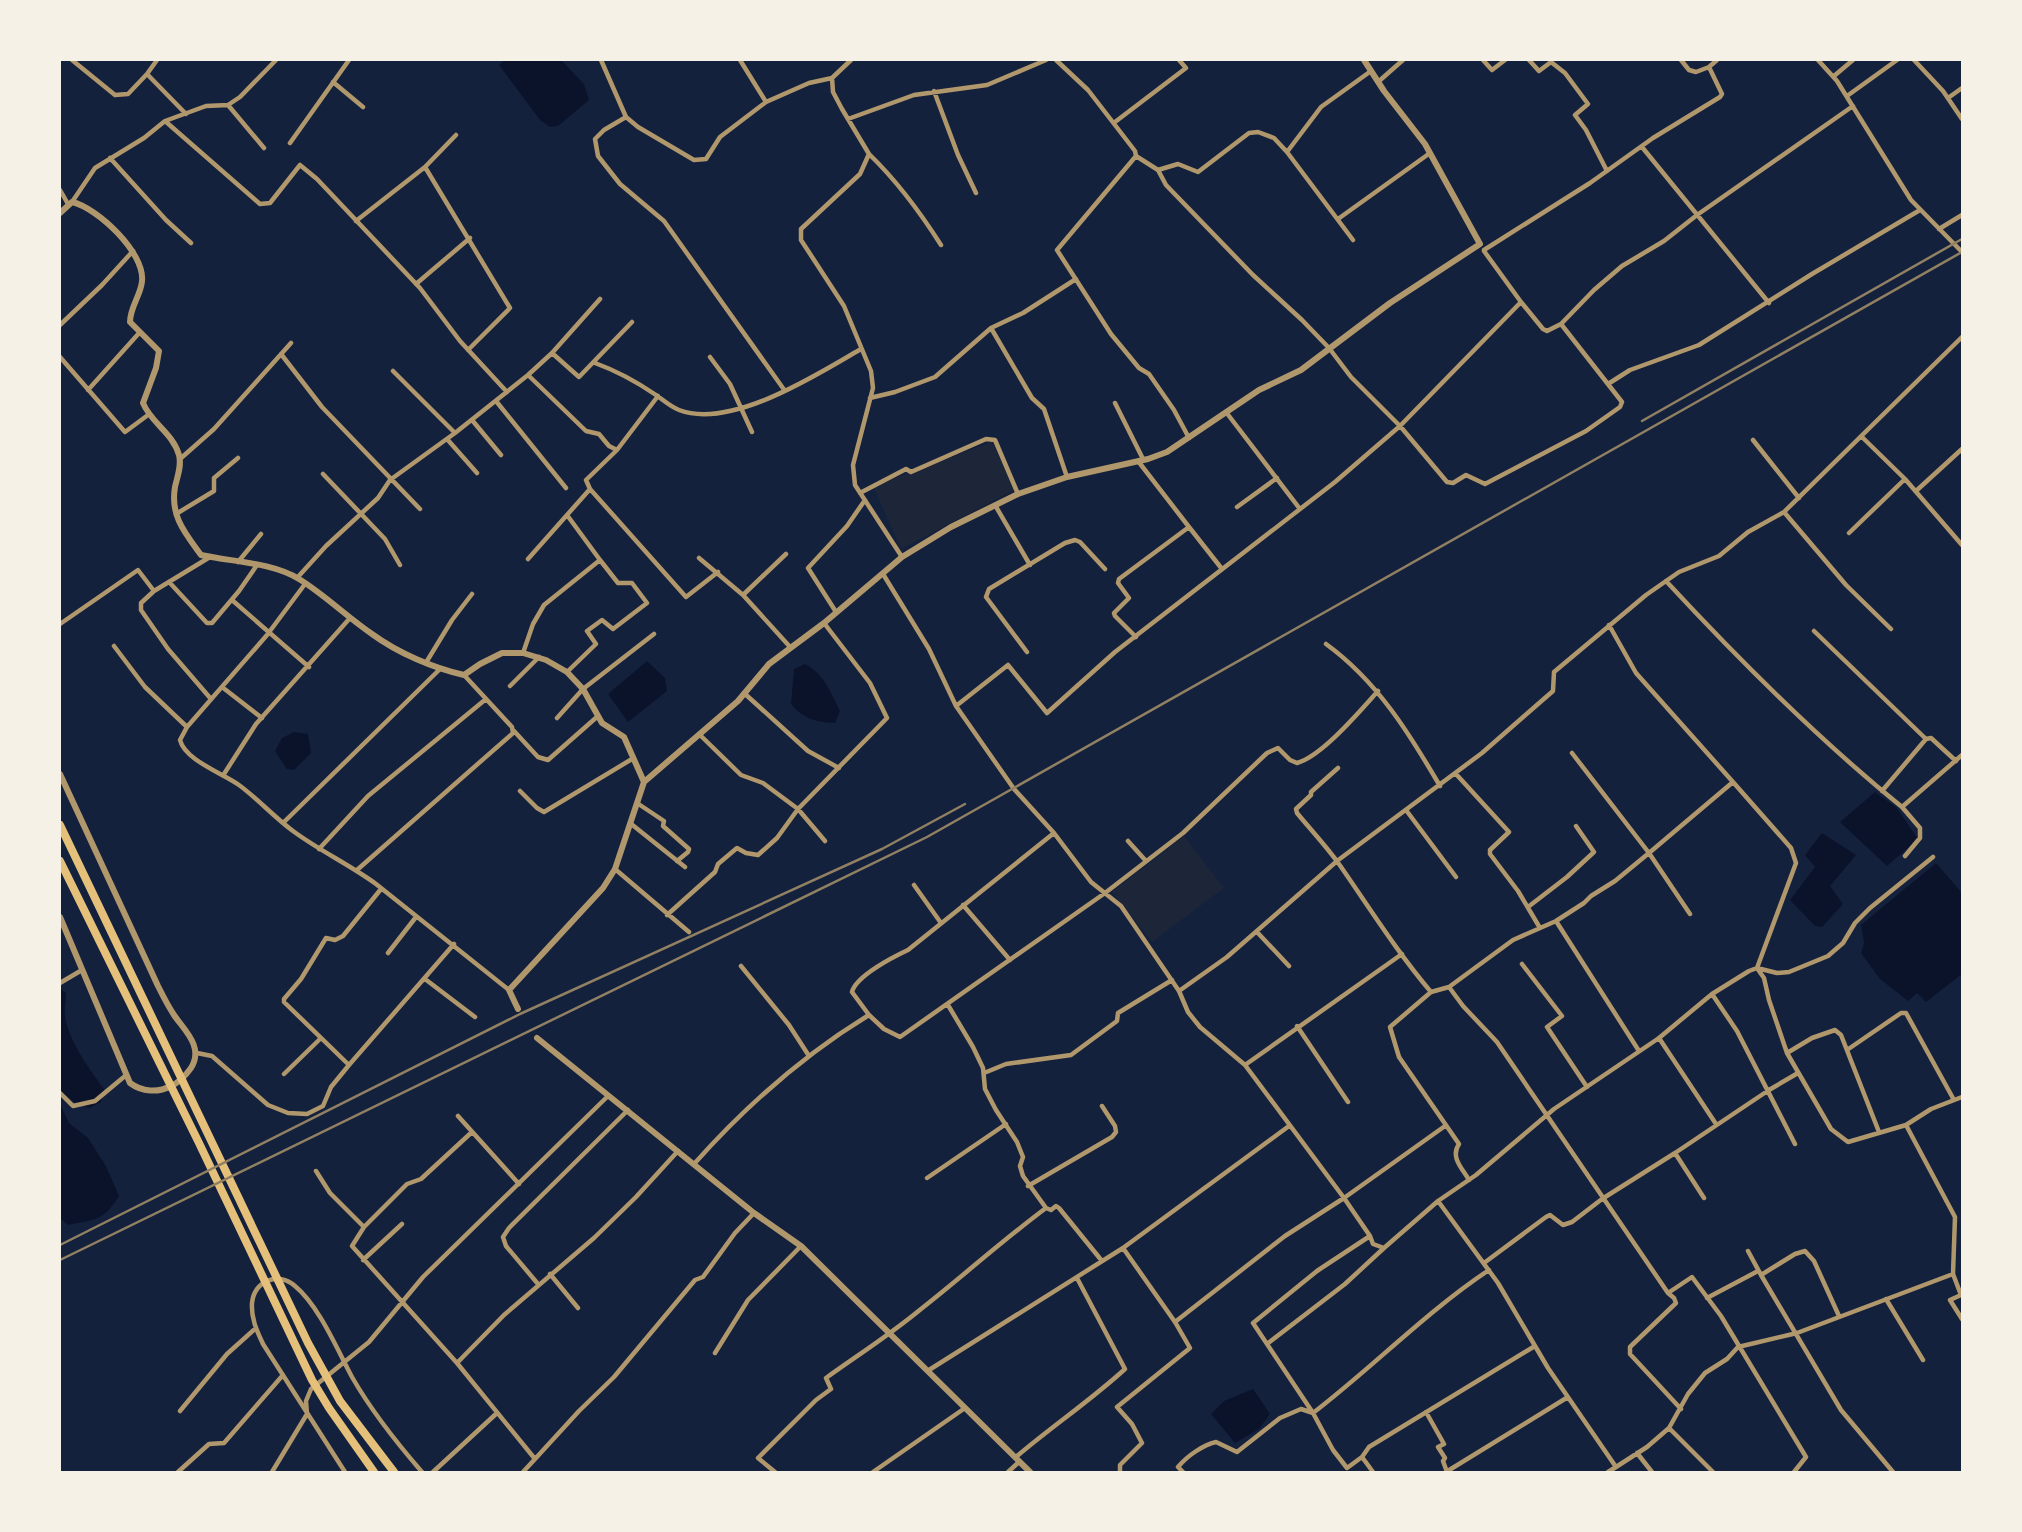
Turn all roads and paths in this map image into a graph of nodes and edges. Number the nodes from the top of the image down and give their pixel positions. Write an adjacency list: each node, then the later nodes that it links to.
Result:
1 (72, 60): 24 (street)
2 (157, 60): 24 (street)
3 (273, 60): 34 (street)
4 (349, 60): 27 (street)
5 (601, 60): 38 (street)
6 (740, 60): 33 (street)
7 (851, 60): 26 (street)
8 (1046, 60): 30 (street)
9 (1056, 60): 42 (street)
10 (1179, 60): 42 (street)
11 (1364, 60): 23 (street)
12 (1403, 60): 28 (street)
13 (1483, 60): 14 (street)
14 (1505, 60)
15 (1529, 60): 54 (street)
16 (1681, 60): 22 (street)
17 (1717, 60): 22 (street)
18 (1818, 60): 25 (street)
19 (1853, 60): 25 (street)
20 (1897, 60): 31 (street)
21 (1914, 60): 32 (street)
22 (1709, 67): 45 (street)
23 (1371, 71): 28 (street); 47 (street)
24 (147, 74): 37 (street)
25 (1833, 76): 31 (street)
26 (832, 78): 33 (street); 39 (street)
27 (333, 82): 36 (street); 44 (street)
28 (1378, 82): 48 (street)
29 (1962, 88): 32 (street)
30 (934, 91): 39 (street); 56 (street)
31 (1847, 96): 35 (street)
32 (1948, 98): 40 (street)
33 (766, 102): 38 (street)
34 (228, 105): 37 (street); 46 (street)
35 (1853, 106): 58 (street); 60 (street)
36 (362, 107)
37 (186, 114): 41 (street)
38 (626, 117): 97 (street)
39 (848, 119): 49 (street)
40 (1962, 119)
41 (165, 121): 51 (street); 63 (street)
42 (1115, 122): 50 (street)
43 (456, 135): 52 (street)
44 (290, 143)
45 (1642, 147): 54 (street); 60 (street)
46 (264, 148)
47 (1287, 152): 53 (street); 62 (street)
48 (1430, 153): 62 (street); 68 (street)
49 (869, 154): 69 (street); 86 (street)
50 (1136, 156): 53 (street); 73 (street)
51 (110, 158): 57 (street); 67 (street)
52 (425, 167): 63 (street); 65 (street)
53 (1158, 170): 85 (street)
54 (1607, 171): 71 (street)
55 (60, 190): 57 (street)
56 (976, 193)
57 (70, 203): 59 (street); 70 (street)
58 (1920, 210): 64 (street); 77 (street)
59 (60, 212)
60 (1697, 215): 77 (street); 79 (street)
61 (1962, 215): 64 (street)
62 (1338, 219): 66 (street)
63 (356, 221): 74 (street)
64 (1939, 229): 72 (street)
65 (470, 238): 74 (street); 87 (street)
66 (1353, 240)
67 (191, 243)
68 (1479, 244): 71 (street); 85 (street)
69 (941, 245)
70 (133, 250): 80 (street); 82 (street)
71 (1484, 251): 76 (street)
72 (1962, 252)
73 (1076, 279): 81 (street); 111 (street)
74 (416, 284): 87 (street)
75 (600, 299): 89 (street)
76 (1521, 302): 79 (street); 107 (street)
77 (1769, 303): 95 (street)
78 (632, 322): 92 (street)
79 (1561, 324): 95 (street)
80 (60, 325)
81 (991, 328): 100 (street); 122 (street)
82 (140, 332): 96 (street); 105 (street)
83 (1962, 337): 110 (street)
84 (291, 343): 88 (street)
85 (1329, 348): 104 (street); 107 (street)
86 (861, 349): 97 (street); 100 (street)
87 (468, 350): 98 (street)
88 (281, 354): 118 (street); 125 (street)
89 (552, 354): 92 (street); 94 (street)
90 (60, 356): 96 (street)
91 (710, 356): 103 (street)
92 (595, 363): 99 (street)
93 (393, 371): 109 (street)
94 (528, 374): 98 (street); 115 (street)
95 (1608, 384): 107 (street)
96 (88, 390): 105 (street)
97 (785, 391): 103 (street)
98 (507, 392): 101 (street)
99 (658, 396): 103 (street); 115 (street)
100 (870, 398): 129 (street)
101 (496, 401): 106 (street); 126 (street)
102 (1115, 403): 119 (street)
103 (741, 408): 108 (street)
104 (1226, 412): 111 (street); 123 (street)
105 (148, 415): 118 (street)
106 (472, 420): 109 (street); 116 (street)
107 (1400, 426): 136 (street)
108 (752, 432)
109 (455, 433): 112 (street)
110 (1862, 437): 124 (street); 131 (street)
111 (1189, 438): 119 (street)
112 (447, 439): 120 (street); 125 (street)
113 (1753, 440): 131 (street)
114 (1962, 449): 128 (street)
115 (617, 450): 127 (street)
116 (501, 455)
117 (238, 458): 138 (street)
118 (180, 459): 138 (street)
119 (1140, 460): 122 (street); 141 (street)
120 (477, 473)
121 (323, 474): 140 (street)
122 (1067, 477): 130 (street)
123 (1277, 478): 134 (street); 136 (street)
124 (1905, 479): 128 (street); 142 (street)
125 (390, 480): 135 (street); 140 (street)
126 (566, 488)
127 (590, 489): 139 (street); 157 (street)
128 (1916, 491): 144 (street)
129 (860, 493): 130 (street); 132 (street)
130 (1018, 494): 133 (street)
131 (1799, 498): 137 (street)
132 (865, 500): 147 (street); 167 (street)
133 (995, 504): 147 (street); 154 (street)
134 (1237, 508)
135 (420, 509)
136 (1300, 509): 156 (street)
137 (1784, 512): 160 (street); 172 (street)
138 (176, 515): 146 (street)
139 (567, 515): 149 (street); 150 (street)
140 (361, 516): 153 (street); 159 (street)
141 (1189, 527): 156 (street); 176 (street)
142 (1849, 533)
143 (261, 534): 151 (street)
144 (1962, 545)
145 (786, 554): 165 (street)
146 (210, 557): 151 (street); 161 (street)
147 (902, 557): 158 (street)
148 (699, 558): 157 (street)
149 (528, 559)
150 (600, 560): 181 (street); 186 (street)
151 (237, 562): 152 (street)
152 (257, 565): 159 (street); 166 (street)
153 (400, 565)
154 (1030, 565): 155 (street); 180 (street)
155 (1105, 569)
156 (1222, 569): 176 (street)
157 (718, 572): 165 (street)
158 (883, 574): 167 (street); 195 (street)
159 (298, 578): 162 (street)
160 (1666, 581): 171 (street); 216 (street)
161 (170, 583): 163 (street); 166 (street)
162 (305, 584): 168 (street); 173 (street)
163 (155, 591): 170 (street); 193 (street)
164 (472, 594): 183 (street)
165 (743, 595): 179 (street)
166 (232, 600): 173 (street)
167 (836, 612): 169 (street)
168 (351, 618): 183 (street); 184 (street)
169 (824, 623): 179 (street); 207 (street)
170 (60, 624)
171 (1609, 625): 210 (street); 213 (street)
172 (1891, 629)
173 (269, 631): 184 (street); 189 (street)
174 (1814, 631): 202 (street)
175 (654, 634): 190 (street)
176 (1136, 637): 195 (street)
177 (1326, 644): 191 (street)
178 (114, 646): 199 (street)
179 (791, 648): 192 (street)
180 (1027, 652)
181 (523, 653): 182 (street); 187 (street)
182 (538, 657): 186 (street); 188 (street)
183 (427, 661): 185 (street)
184 (309, 667): 197 (street)
185 (440, 669): 187 (street); 222 (street)
186 (567, 672): 190 (street)
187 (464, 675): 194 (street)
188 (510, 686)
189 (222, 687): 193 (street); 197 (street)
190 (583, 688): 196 (street); 198 (street)
191 (1378, 691): 214 (street); 234 (street)
192 (744, 693): 201 (street); 207 (street)
193 (211, 699): 199 (street)
194 (486, 699): 200 (street); 228 (street)
195 (956, 706): 225 (street)
196 (598, 716): 200 (street); 205 (street)
197 (262, 718): 211 (street)
198 (557, 718)
199 (187, 727): 211 (street)
200 (514, 730): 238 (street)
201 (699, 734): 212 (street); 219 (street)
202 (1926, 739): 206 (street); 216 (street)
203 (1572, 753): 229 (street)
204 (1962, 755): 206 (street)
205 (632, 759): 212 (street); 215 (street)
206 (1956, 761): 218 (street)
207 (839, 768): 219 (street)
208 (1338, 768): 235 (street)
209 (60, 774): 281 (street)
210 (1456, 774): 214 (street); 244 (street)
211 (224, 775): 222 (street)
212 (644, 782): 217 (street)
213 (1733, 782): 229 (street); 261 (street)
214 (1440, 786): 220 (street)
215 (520, 791)
216 (1882, 791): 218 (street)
217 (636, 802): 221 (street); 233 (street)
218 (1902, 807): 230 (street)
219 (798, 809): 226 (street); 246 (street)
220 (1406, 810): 235 (street); 239 (street)
221 (629, 822): 233 (street); 237 (street)
222 (283, 823): 228 (street)
223 (60, 825): 378 (highway)
224 (1576, 826): 244 (street)
225 (1054, 833): 242 (street); 243 (street)
226 (825, 841)
227 (1128, 841): 234 (street)
228 (319, 849): 238 (street)
229 (1649, 853): 245 (street); 249 (street)
230 (1905, 856)
231 (1933, 857): 261 (street)
232 (60, 861): 377 (highway)
233 (677, 861): 236 (street)
234 (1146, 861): 242 (street)
235 (1337, 861): 253 (street); 256 (street)
236 (685, 867)
237 (615, 869): 246 (street); 267 (street)
238 (356, 870): 241 (street)
239 (1456, 877)
240 (914, 885): 250 (street)
241 (381, 889): 248 (street); 276 (street)
242 (1105, 893): 257 (street); 264 (street)
243 (963, 905): 250 (street); 257 (street)
244 (1528, 907): 251 (street)
245 (1690, 914)
246 (667, 915): 252 (street)
247 (60, 917): 262 (street)
248 (416, 917): 254 (street); 255 (street)
249 (1556, 922): 251 (street); 280 (street)
250 (941, 923): 273 (street)
251 (1540, 928): 266 (street)
252 (689, 932)
253 (1257, 932): 260 (street); 268 (street)
254 (454, 944): 263 (street); 267 (street)
255 (388, 953)
256 (1402, 954): 269 (street); 275 (street)
257 (1010, 960): 271 (street)
258 (1522, 964): 290 (street)
259 (741, 966): 283 (street)
260 (1289, 966)
261 (1758, 968): 270 (street); 282 (street)
262 (82, 970): 265 (street); 289 (street)
263 (425, 979): 274 (street); 284 (street)
264 (1172, 980): 268 (street); 286 (street)
265 (60, 983)
266 (1449, 987): 269 (street); 299 (street)
267 (509, 990): 272 (street)
268 (1179, 991): 285 (street)
269 (1431, 992): 305 (street)
270 (1712, 994): 278 (street); 291 (street)
271 (947, 1005): 273 (street); 286 (street)
272 (518, 1009)
273 (869, 1015): 283 (street)
274 (475, 1017)
275 (1297, 1026): 285 (street); 296 (street)
276 (321, 1038): 284 (street); 288 (street)
277 (537, 1038): 293 (street)
278 (1659, 1038): 280 (street); 302 (street)
279 (1847, 1049): 282 (street); 295 (street); 307 (street)
280 (1639, 1051): 290 (street)
281 (197, 1053): 284 (street); 289 (street)
282 (1787, 1053): 287 (street)
283 (809, 1056): 311 (street)
284 (349, 1065)
285 (1245, 1065): 304 (street)
286 (984, 1073): 301 (street)
287 (1798, 1073): 291 (street); 307 (street)
288 (284, 1074)
289 (125, 1076): 292 (street)
290 (1587, 1087): 299 (street)
291 (1769, 1090): 302 (street); 308 (street)
292 (60, 1093)
293 (609, 1095): 298 (street); 315 (street)
294 (1962, 1097): 295 (street)
295 (1954, 1100): 303 (street)
296 (1348, 1102)
297 (1102, 1106): 316 (street)
298 (628, 1110): 309 (street); 338 (street)
299 (1547, 1115): 314 (street); 319 (street)
300 (458, 1116): 306 (street)
301 (1006, 1124): 313 (street); 316 (street)
302 (1716, 1124): 310 (street)
303 (1906, 1125): 307 (street); 335 (street)
304 (1289, 1126): 317 (street); 327 (street)
305 (1446, 1126): 314 (street); 317 (street)
306 (472, 1132): 315 (street); 324 (street)
307 (1879, 1132)
308 (1795, 1144)
309 (678, 1150): 311 (street); 336 (street)
310 (1675, 1153): 318 (street); 319 (street)
311 (694, 1164): 322 (street)
312 (316, 1171): 324 (street)
313 (927, 1178)
314 (1469, 1180): 320 (street)
315 (519, 1184): 343 (street)
316 (1028, 1186): 321 (street)
317 (1344, 1198): 325 (street); 347 (street)
318 (1704, 1198)
319 (1602, 1199): 332 (street); 339 (street)
320 (1438, 1202): 328 (street); 332 (street)
321 (1046, 1208): 331 (street); 349 (street)
322 (754, 1213): 326 (street); 371 (street)
323 (402, 1224): 330 (street)
324 (364, 1227): 330 (street)
325 (1370, 1236): 328 (street); 351 (street)
326 (802, 1246): 349 (street); 354 (street)
327 (1123, 1248): 331 (street); 347 (street)
328 (1384, 1248): 351 (street)
329 (1748, 1251): 334 (street)
330 (363, 1260): 343 (street)
331 (1102, 1261): 337 (street)
332 (1484, 1263): 333 (street)
333 (1489, 1270): 352 (street); 364 (street)
334 (1760, 1273): 341 (street); 345 (street); 350 (street)
335 (1953, 1273): 340 (street); 342 (street)
336 (551, 1274): 338 (street); 344 (street)
337 (1077, 1278): 358 (street); 372 (street)
338 (538, 1284): 357 (street)
339 (1668, 1293): 341 (street); 362 (street)
340 (1961, 1295): 346 (street)
341 (1707, 1298): 353 (street)
342 (1886, 1299): 345 (street); 355 (street)
343 (404, 1302): 356 (street); 357 (street)
344 (578, 1308)
345 (1839, 1316): 350 (street)
346 (1962, 1319)
347 (1175, 1322): 386 (street)
348 (256, 1328): 356 (street); 359 (street); 363 (street)
349 (890, 1332): 358 (street); 382 (street)
350 (1797, 1333): 353 (street); 394 (street)
351 (1267, 1344): 364 (street)
352 (1535, 1346): 360 (street); 365 (street)
353 (1738, 1347): 362 (street); 393 (street)
354 (715, 1353)
355 (1923, 1360)
356 (344, 1361): 367 (street); 379 (street)
357 (457, 1363): 366 (street)
358 (929, 1370): 361 (street)
359 (283, 1375): 367 (street); 374 (street)
360 (1568, 1397): 373 (street); 389 (street)
361 (965, 1408): 372 (street); 383 (street)
362 (1681, 1409): 368 (street)
363 (180, 1411)
364 (1313, 1412): 370 (street); 387 (street)
365 (1426, 1412): 370 (street); 389 (street)
366 (497, 1413): 371 (street); 380 (street)
367 (307, 1414): 375 (street); 376 (street)
368 (1668, 1428): 369 (street); 392 (street)
369 (1637, 1453): 373 (street); 391 (street)
370 (1363, 1457): 388 (street)
371 (535, 1459): 381 (street)
372 (1017, 1460): 384 (street); 385 (street)
373 (1616, 1467): 390 (street)
374 (178, 1472)
375 (272, 1472)
376 (345, 1472)
377 (374, 1472)
378 (394, 1472)
379 (422, 1472)
380 (433, 1472)
381 (523, 1472)
382 (775, 1472)
383 (873, 1472)
384 (1008, 1472)
385 (1030, 1472)
386 (1120, 1472)
387 (1183, 1472)
388 (1373, 1472)
389 (1446, 1472)
390 (1608, 1472)
391 (1652, 1472)
392 (1713, 1472)
393 (1794, 1472)
394 (1893, 1472)

